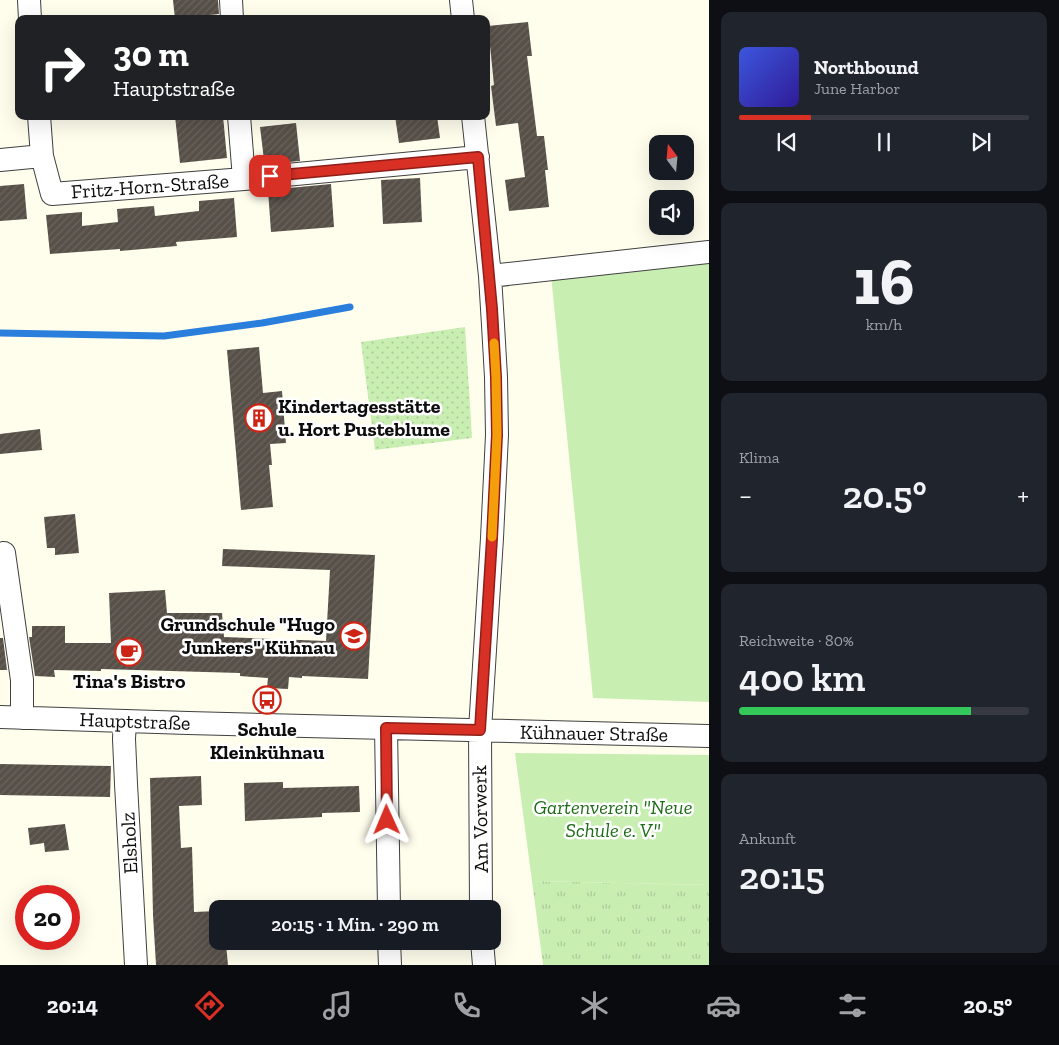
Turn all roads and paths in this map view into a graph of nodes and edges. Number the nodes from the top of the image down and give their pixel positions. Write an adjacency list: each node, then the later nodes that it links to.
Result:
1 (29, 0): 4 (street)
2 (231, 0): 5 (street)
3 (461, 0): 6 (street)
4 (30, 15)
5 (232, 15)
6 (463, 15)
7 (39, 120): 10 (street)
8 (240, 120): 13 (street)
9 (473, 120): 11 (street, Am Vorwerk)
10 (42, 156): 12 (street); 13 (street, Fritz-Horn-Straße)
11 (478, 157): 13 (street, Fritz-Horn-Straße); 15 (street, Am Vorwerk)
12 (0, 160)
13 (244, 179)
14 (709, 252): 15 (street)
15 (490, 276): 20 (street, Am Vorwerk)
16 (4, 553): 17 (street)
17 (11, 718): 18 (street, Hauptstraße)
18 (125, 721): 19 (street, Hauptstraße); 26 (street, Elsholz)
19 (386, 728): 20 (street, Hauptstraße); 22 (street)
20 (480, 730): 21 (street, Kühnauer Straße); 23 (street, Am Vorwerk)
21 (709, 736)
22 (389, 900)
23 (481, 900)
24 (389, 950): 27 (street)
25 (483, 950): 28 (street)
26 (136, 965)
27 (390, 965)
28 (484, 965)

